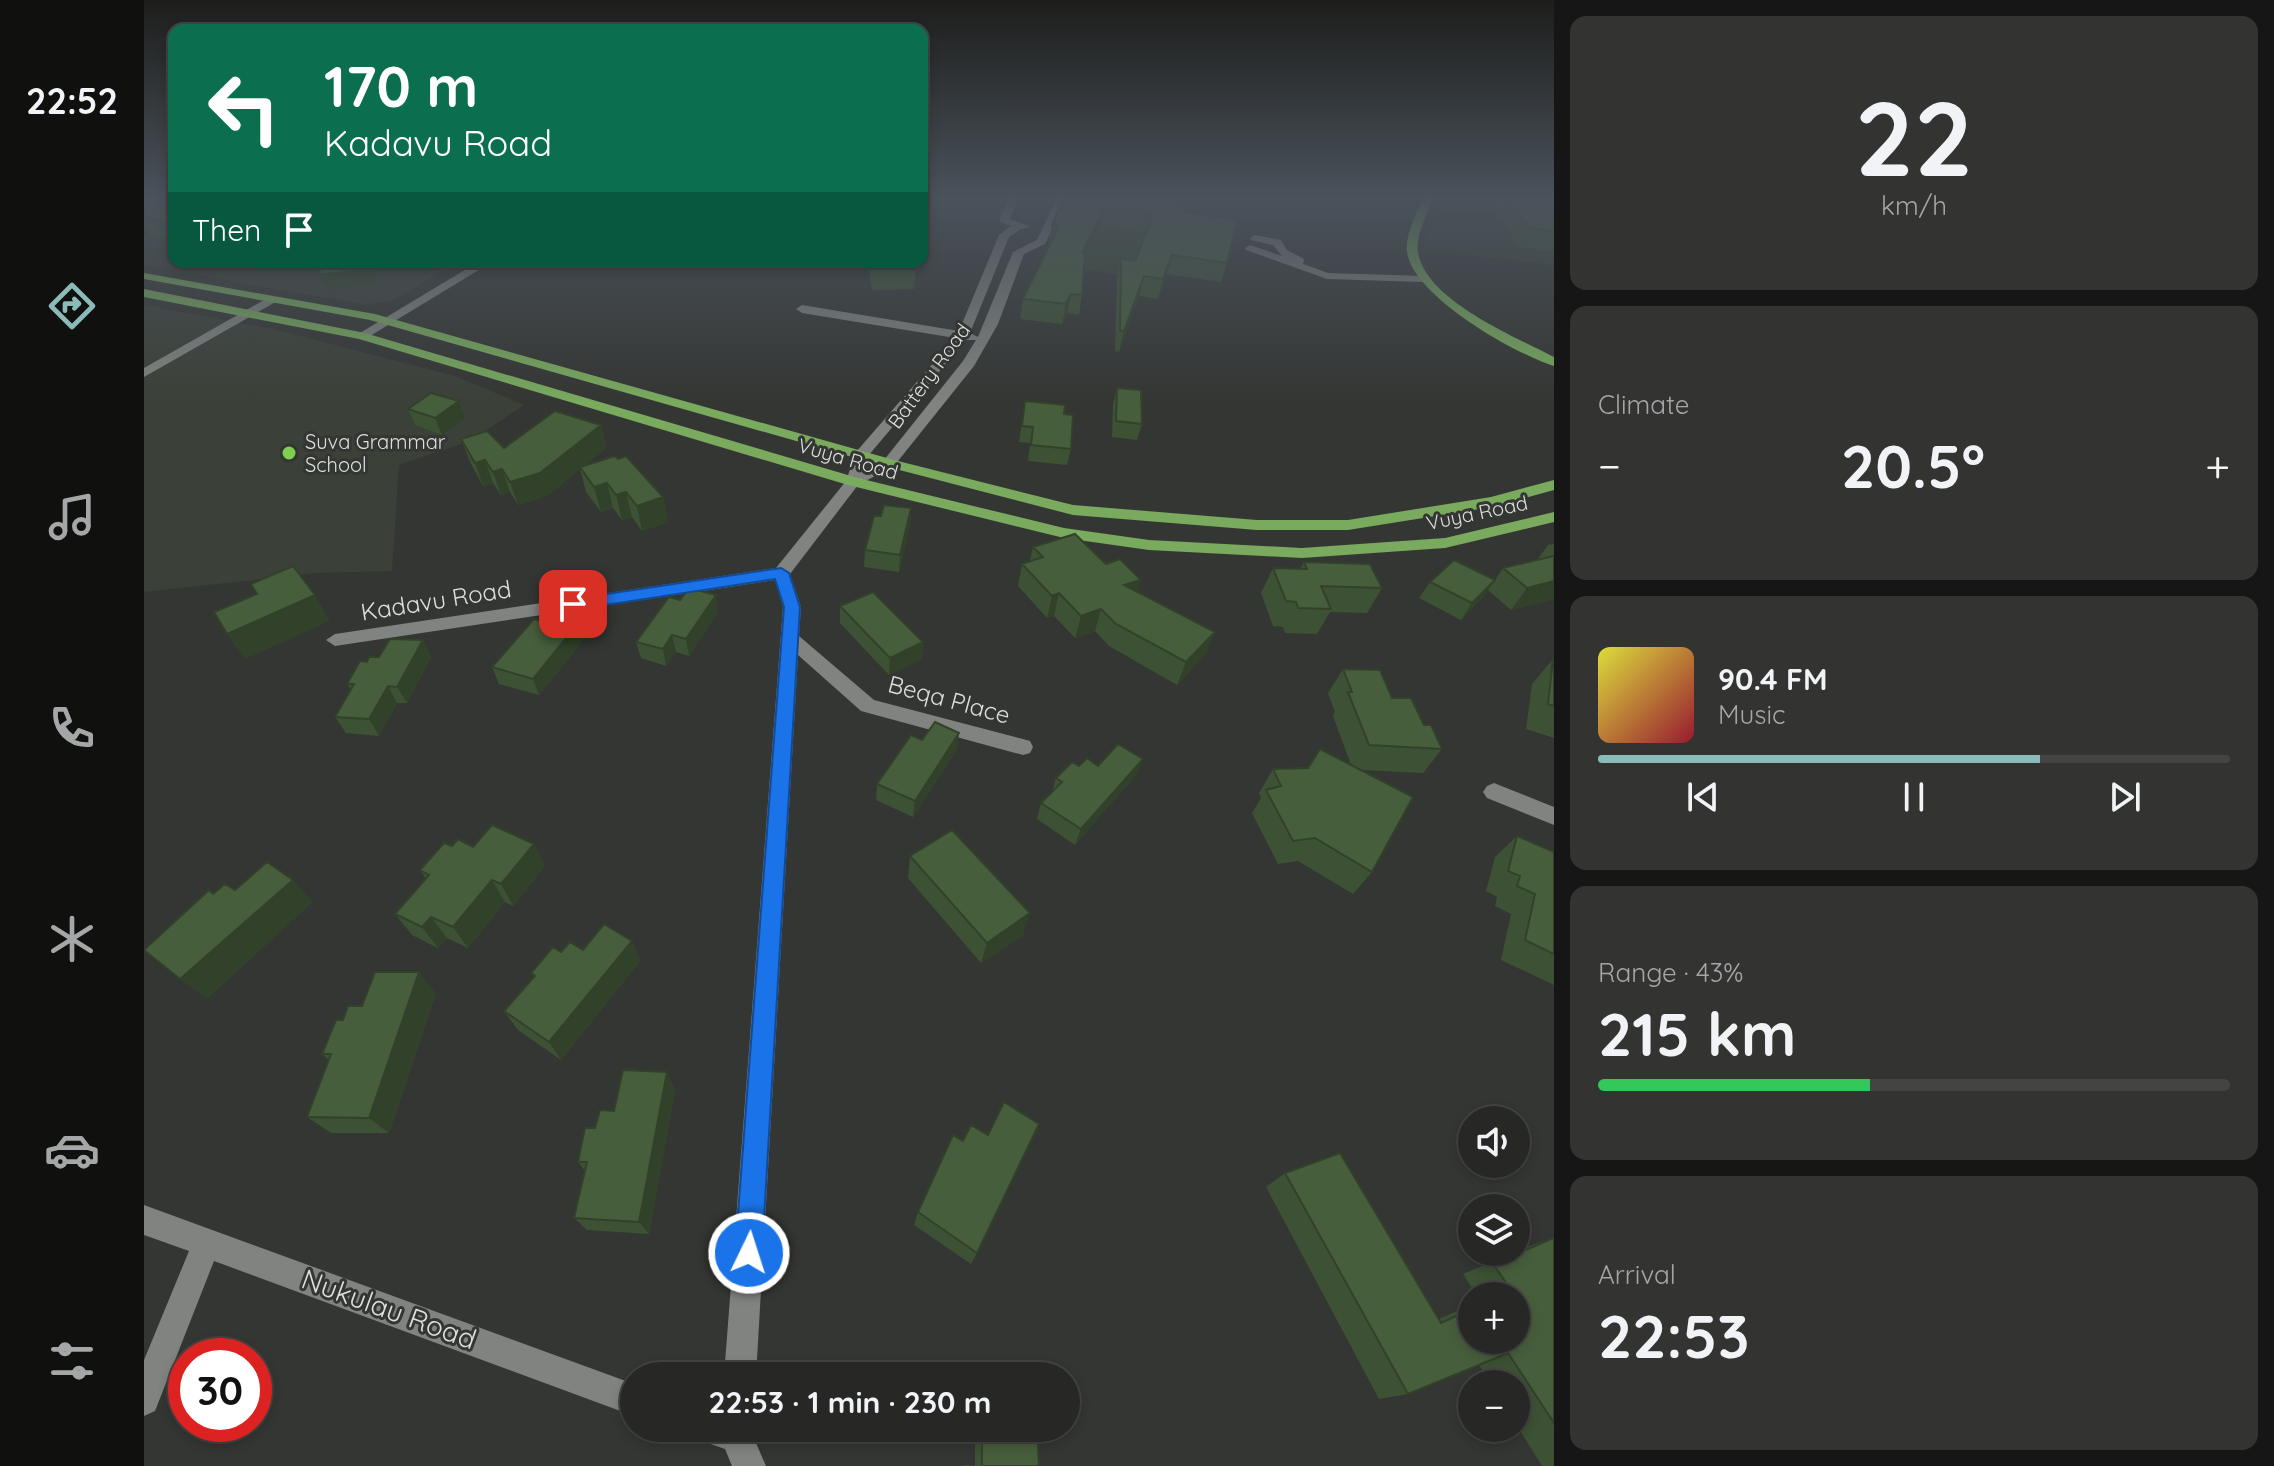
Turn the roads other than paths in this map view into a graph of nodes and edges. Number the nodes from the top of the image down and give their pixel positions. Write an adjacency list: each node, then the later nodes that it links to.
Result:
1 (993, 266): 14 (street, Battery Road)
2 (1014, 266): 15 (street, Battery Road)
3 (1305, 266): 6 (street)
4 (1418, 266): 6 (main road)
5 (476, 268): 12 (street)
6 (1420, 274): 16 (main road)
7 (144, 276): 9 (main road, Vuya Road)
8 (144, 293): 11 (main road, Vuya Road)
9 (275, 299): 11 (street); 12 (main road, Vuya Road)
10 (802, 309): 14 (street)
11 (251, 313): 13 (main road, Vuya Road); 17 (street)
12 (386, 321): 13 (street); 18 (main road, Vuya Road)
13 (361, 336): 20 (main road, Vuya Road)
14 (963, 336): 15 (street); 18 (street, Battery Road)
15 (984, 339): 19 (street, Battery Road)
16 (1554, 362)
17 (144, 373)
18 (861, 455): 19 (main road, Vuya Road); 20 (street)
19 (889, 463): 20 (street, Battery Road); 21 (main road, Vuya Road)
20 (853, 482): 22 (main road, Vuya Road); 23 (street)
21 (1554, 485)
22 (1554, 517)
23 (781, 573): 24 (street); 25 (street, Kadavu Road)
24 (790, 638): 26 (street, Beqa Place); 31 (street)
25 (335, 640)
26 (1023, 747)
27 (1494, 792): 28 (street)
28 (1554, 816)
29 (144, 1220): 30 (street, Nukulau Road)
30 (207, 1242): 32 (street, Nukulau Road); 33 (street)
31 (741, 1362)
32 (620, 1395)
33 (144, 1400)

